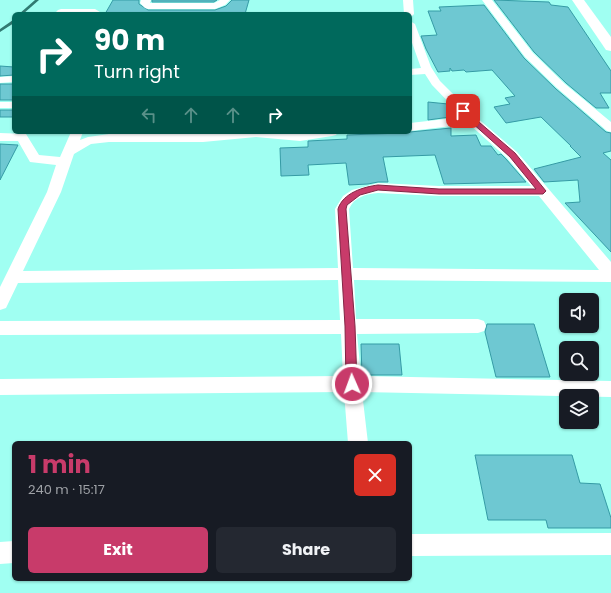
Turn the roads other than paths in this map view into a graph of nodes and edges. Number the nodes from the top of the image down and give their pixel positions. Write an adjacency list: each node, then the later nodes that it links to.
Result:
1 (146, 0): 6 (street)
2 (408, 0): 9 (street)
3 (487, 0): 20 (street)
4 (578, 0): 11 (highway)
5 (224, 1): 6 (street)
6 (184, 3)
7 (96, 11): 8 (street)
8 (61, 12)
9 (409, 12)
10 (412, 29): 12 (street)
11 (611, 47)
12 (429, 71): 13 (street); 18 (street)
13 (412, 72)
14 (0, 80): 15 (street)
15 (12, 80)
16 (0, 105): 17 (street)
17 (12, 105)
18 (472, 120): 19 (street); 28 (street)
19 (412, 127)
20 (611, 128)
21 (23, 134): 26 (street); 27 (street)
22 (77, 134): 27 (street)
23 (245, 134): 27 (street)
24 (267, 134): 25 (street)
25 (319, 134)
26 (0, 136)
27 (66, 157): 31 (street)
28 (543, 191): 29 (street); 30 (street)
29 (347, 274): 30 (street); 31 (street); 33 (street)
30 (611, 274)
31 (13, 277): 32 (street)
32 (0, 303)
33 (350, 326): 34 (street); 35 (street); 36 (street)
34 (478, 326)
35 (0, 328)
36 (352, 384): 37 (street); 38 (street); 39 (street)
37 (0, 387)
38 (611, 388)
39 (358, 441)
40 (611, 544): 41 (street)
41 (412, 545)
42 (12, 552): 43 (street)
43 (0, 553)

